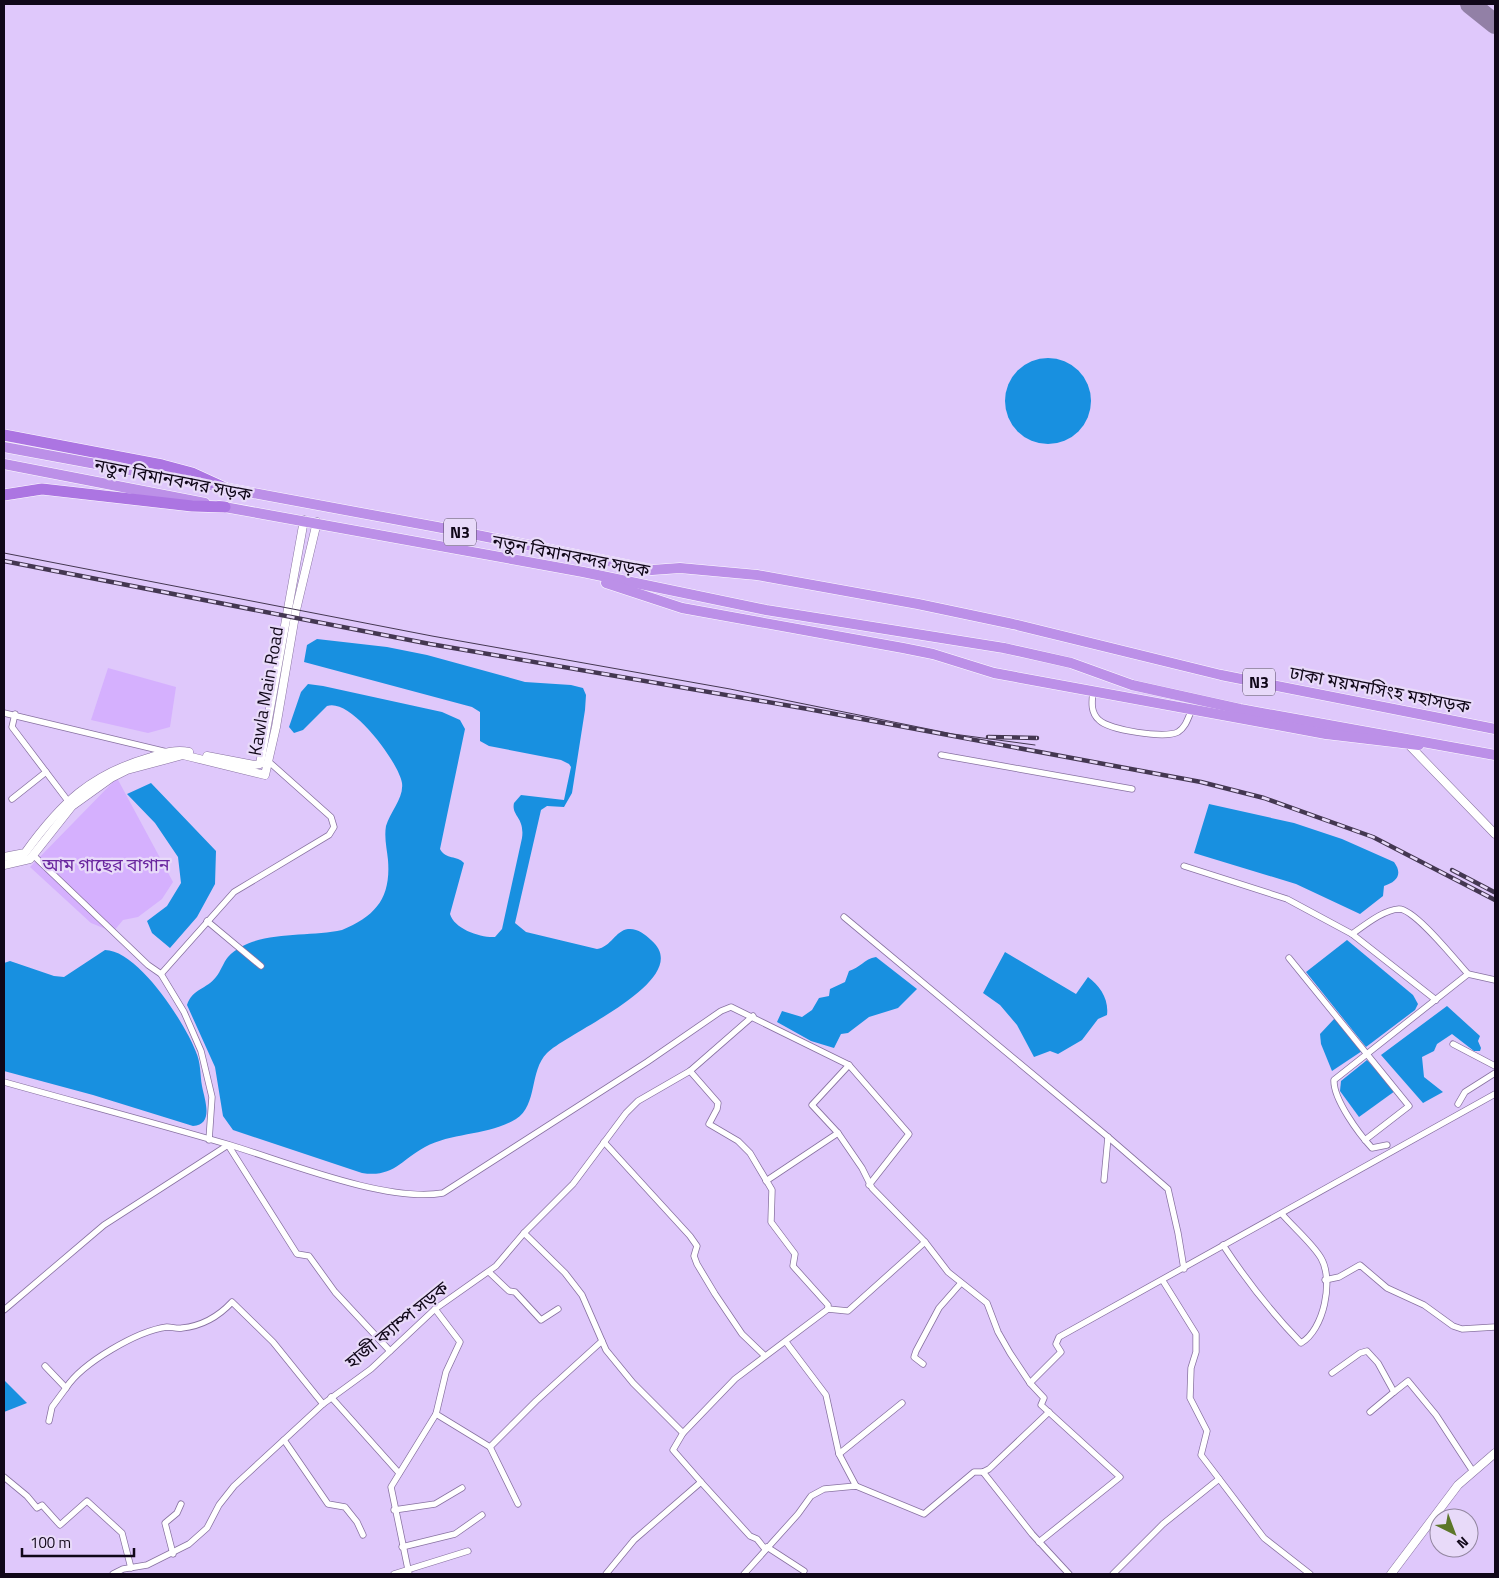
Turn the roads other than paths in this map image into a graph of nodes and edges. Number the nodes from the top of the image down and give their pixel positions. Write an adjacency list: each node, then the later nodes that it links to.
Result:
1 (4, 435): 4 (highway)
2 (4, 447): 4 (highway, নতুন বিমানবন্দর সড়ক / N3)
3 (4, 464): 6 (highway, নতুন বিমানবন্দর সড়ক / N3)
4 (227, 489): 10 (highway, নতুন বিমানবন্দর সড়ক / N3)
5 (4, 495): 6 (highway)
6 (225, 507): 7 (highway, নতুন বিমানবন্দর সড়ক / N3)
7 (304, 520): 8 (highway, নতুন বিমানবন্দর সড়ক / N3); 18 (street, Kawla Main Road)
8 (317, 522): 16 (highway, নতুন বিমানবন্দর সড়ক / N3); 21 (street, Kawla Main Road)
9 (606, 583): 11 (highway, নতুন বিমানবন্দর সড়ক)
10 (1025, 628): 15 (highway, ঢাকা ময়মনসিংহ মহাসড়ক / N3)
11 (1093, 691): 12 (highway, নতুন বিমানবন্দর সড়ক); 12 (street)
12 (1192, 709): 17 (highway, নতুন বিমানবন্দর সড়ক)
13 (4, 713): 14 (street)
14 (15, 714): 18 (street); 22 (street)
15 (1495, 729)
16 (1437, 744): 17 (highway, নতুন বিমানবন্দর সড়ক); 20 (highway, N3)
17 (1409, 746): 26 (street)
18 (169, 752): 25 (street, Kawla Main Road)
19 (941, 755): 23 (street)
20 (1495, 755)
21 (268, 761): 27 (street, Kawla Main Road); 32 (street)
22 (46, 772): 24 (street); 25 (street)
23 (1132, 789)
24 (12, 799)
25 (68, 800): 28 (street, Kawla Main Road)
26 (1495, 834)
27 (33, 855): 29 (street); 36 (street)
28 (4, 857)
29 (4, 865)
30 (1184, 866): 33 (street)
31 (844, 917): 51 (street)
32 (207, 921): 35 (street); 36 (street)
33 (1352, 934): 37 (street); 39 (street)
34 (1289, 958): 42 (street)
35 (261, 966)
36 (161, 974): 52 (street)
37 (1468, 974): 38 (street); 39 (street)
38 (1494, 980)
39 (1436, 1000): 42 (street)
40 (753, 1016): 43 (street); 45 (street, হাজী ক্যাম্প সড়ক); 55 (street)
41 (1453, 1044): 44 (street)
42 (1368, 1052): 53 (street); 53 (street)
43 (849, 1066): 50 (street); 59 (street)
44 (1495, 1066)
45 (690, 1071): 54 (street, হাজী ক্যাম্প সড়ক); 58 (street)
46 (1495, 1073): 49 (street)
47 (4, 1082): 52 (street)
48 (1495, 1094): 60 (street)
49 (1458, 1104)
50 (838, 1133): 58 (street); 59 (street)
51 (1108, 1137): 57 (street); 64 (street)
52 (209, 1140): 55 (street)
53 (1364, 1140): 56 (street)
54 (604, 1142): 61 (street, হাজী ক্যাম্প সড়ক); 77 (street)
55 (228, 1145): 72 (street); 76 (street)
56 (1387, 1145)
57 (1104, 1180)
58 (766, 1181): 71 (street)
59 (869, 1185): 62 (street)
60 (1282, 1214): 63 (street); 66 (street)
61 (524, 1233): 65 (street, হাজী ক্যাম্প সড়ক); 74 (street)
62 (924, 1242): 68 (street); 71 (street)
63 (1223, 1245): 64 (street); 66 (street)
64 (1184, 1269): 67 (street)
65 (490, 1273): 69 (street, হাজী ক্যাম্প সড়ক); 70 (street)
66 (1325, 1280): 73 (street)
67 (1162, 1281): 81 (street); 100 (street)
68 (961, 1284): 78 (street); 81 (street)
69 (435, 1309): 76 (street, হাজী ক্যাম্প সড়ক); 89 (street)
70 (558, 1309)
71 (828, 1309): 75 (street)
72 (4, 1310)
73 (1495, 1328)
74 (602, 1341): 91 (street); 93 (street)
75 (786, 1342): 77 (street); 95 (street)
76 (390, 1351): 84 (street, হাজী ক্যাম্প সড়ক)
77 (764, 1355): 91 (street)
78 (923, 1364)
79 (45, 1366): 82 (street)
80 (1332, 1373): 83 (street)
81 (1030, 1383): 87 (street)
82 (66, 1388): 86 (street); 90 (street)
83 (1394, 1392): 88 (street); 96 (street)
84 (331, 1397): 86 (street, হাজী ক্যাম্প সড়ক); 98 (street)
85 (902, 1403): 95 (street)
86 (323, 1404): 92 (street, হাজী ক্যাম্প সড়ক)
87 (1049, 1412): 97 (street); 109 (street)
88 (1370, 1412)
89 (436, 1414): 93 (street); 98 (street)
90 (49, 1421)
91 (683, 1433): 101 (street)
92 (284, 1440): 108 (street); 113 (street, হাজী ক্যাম্প সড়ক)
93 (490, 1447): 105 (street)
94 (1495, 1453): 96 (street)
95 (838, 1454): 102 (street)
96 (1472, 1470): 124 (street)
97 (983, 1472): 102 (street); 109 (street)
98 (399, 1473): 106 (street)
99 (4, 1476): 114 (street)
100 (1219, 1478): 122 (street); 123 (street)
101 (701, 1482): 111 (street); 119 (street)
102 (856, 1486): 111 (street)
103 (462, 1488): 106 (street)
104 (181, 1504): 113 (street)
105 (518, 1504)
106 (394, 1510): 110 (street)
107 (482, 1515): 110 (street)
108 (363, 1535)
109 (1038, 1542): 121 (street)
110 (402, 1547): 115 (street)
111 (766, 1548): 116 (street); 120 (street)
112 (468, 1551): 115 (street)
113 (172, 1554): 114 (street, হাজী ক্যাম্প সড়ক)
114 (131, 1568): 117 (street, হাজী ক্যাম্প সড়ক)
115 (408, 1571): 118 (street)
116 (804, 1572)
117 (113, 1574)
118 (394, 1574)
119 (606, 1574)
120 (744, 1574)
121 (1069, 1574)
122 (1113, 1574)
123 (1310, 1574)
124 (1391, 1574)

